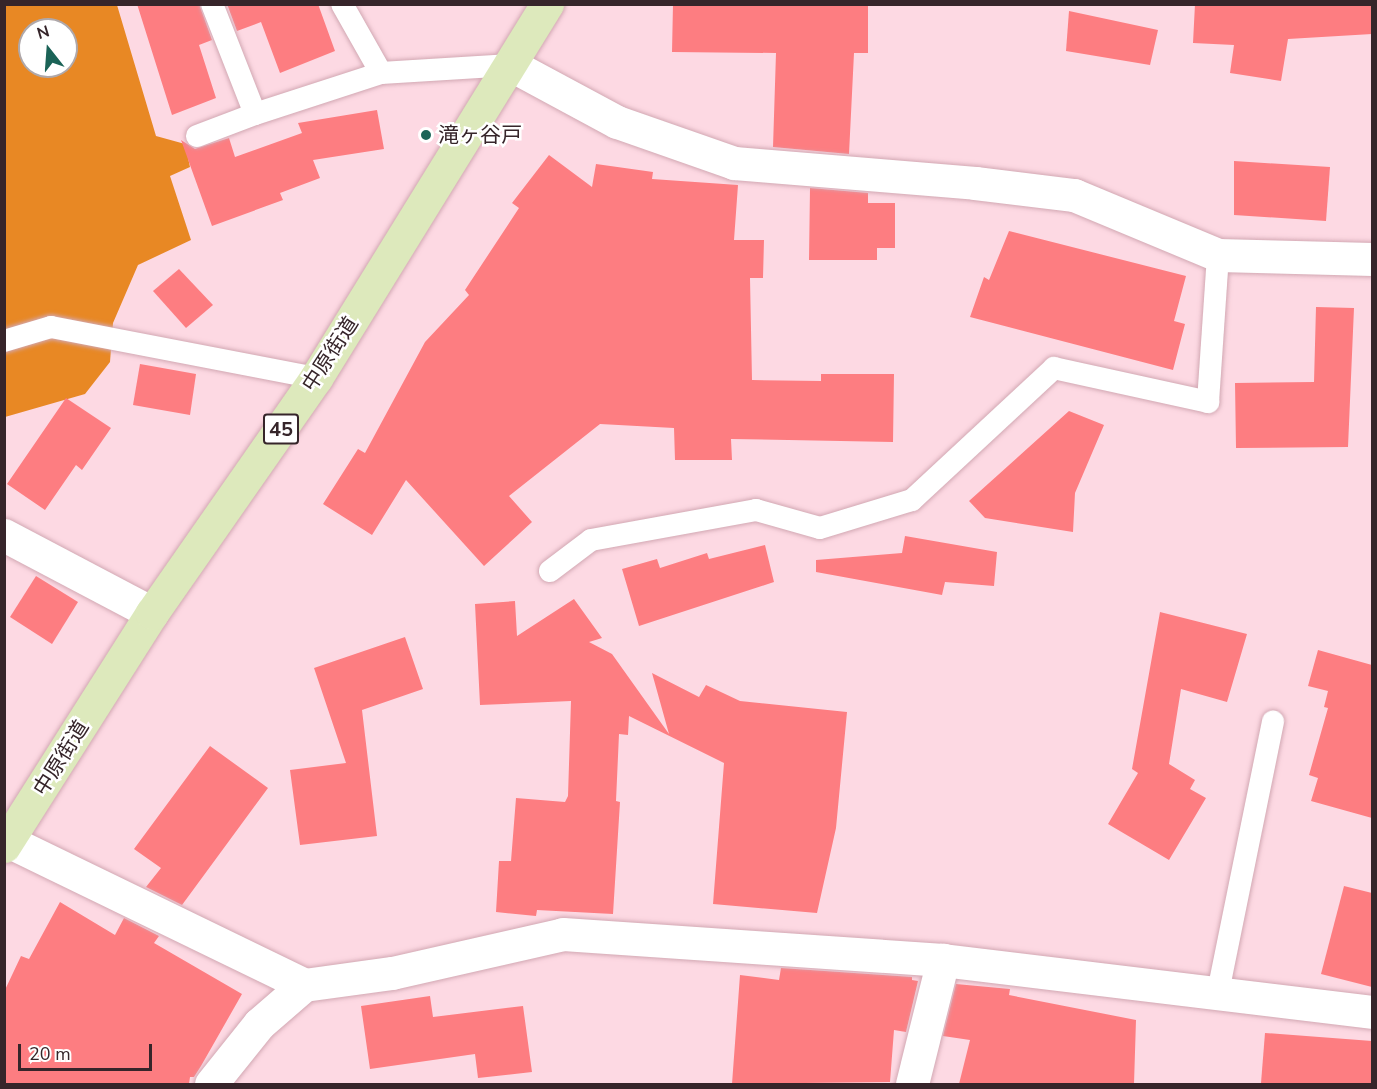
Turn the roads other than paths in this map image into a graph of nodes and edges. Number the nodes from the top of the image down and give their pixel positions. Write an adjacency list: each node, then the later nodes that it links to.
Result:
1 (212, 4): 6 (lane)
2 (342, 4): 5 (lane)
3 (547, 4): 4 (main road, 中原街道 / 45)
4 (511, 65): 5 (lane); 8 (street); 11 (main road, 中原街道 / 45)
5 (381, 73): 6 (lane)
6 (255, 114): 7 (lane)
7 (197, 136)
8 (1218, 255): 9 (street); 13 (lane)
9 (1372, 259)
10 (4, 340): 11 (lane)
11 (316, 378): 14 (main road, 中原街道 / 45)
12 (4, 535): 14 (street)
13 (550, 571)
14 (152, 613): 16 (main road, 中原街道 / 45)
15 (1273, 722): 19 (lane)
16 (6, 843): 18 (street)
17 (943, 960): 18 (street); 19 (street); 22 (street)
18 (304, 985): 21 (street)
19 (1218, 992): 20 (street)
20 (1372, 1012)
21 (211, 1084)
22 (912, 1084)

